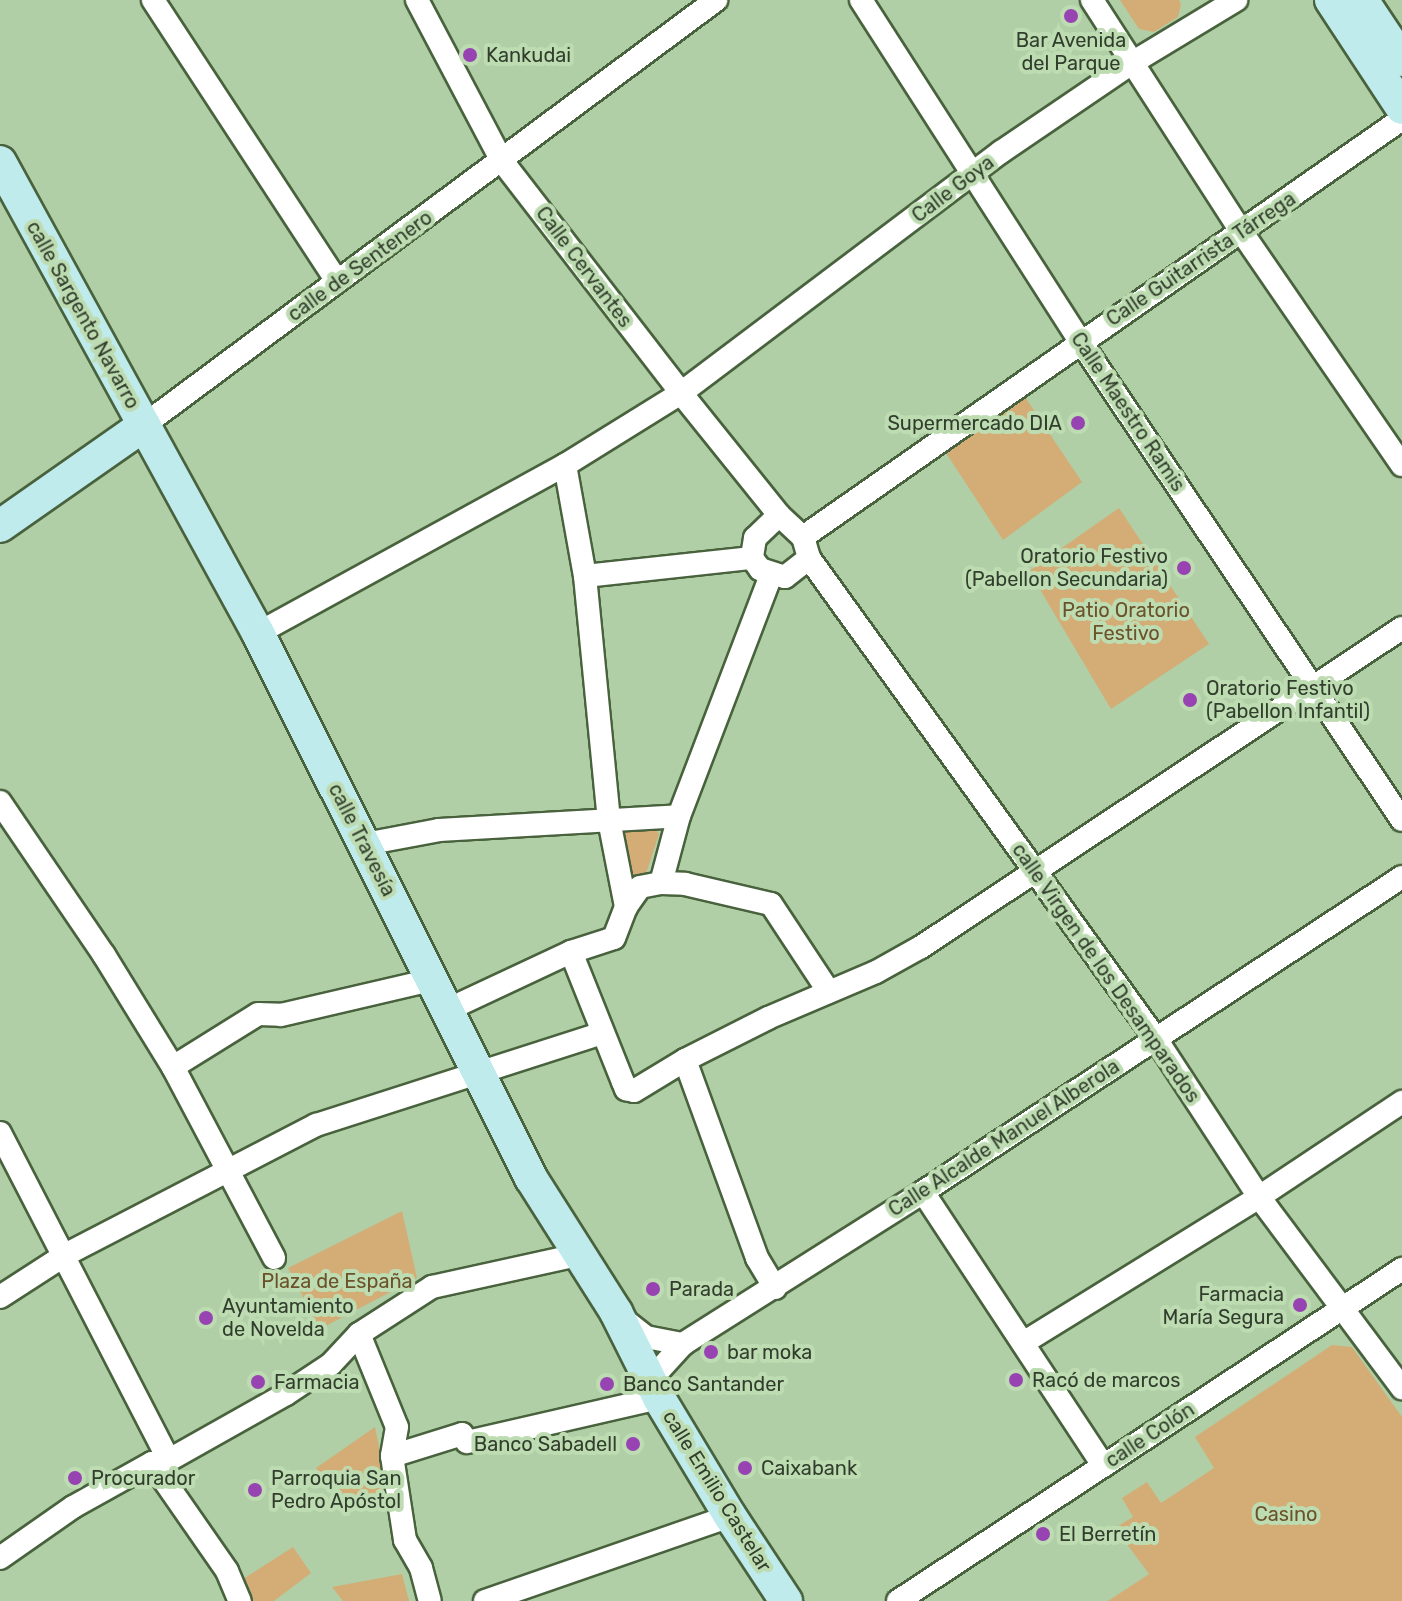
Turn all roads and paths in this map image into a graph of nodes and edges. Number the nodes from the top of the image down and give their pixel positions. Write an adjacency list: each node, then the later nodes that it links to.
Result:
1 (153, 0): 18 (street)
2 (417, 0): 14 (street, Calle Cervantes)
3 (716, 0): 14 (street, calle de Sentenero)
4 (1092, 0): 11 (street)
5 (1236, 0): 9 (street, Calle Goya)
6 (1331, 0): 12 (street)
7 (1362, 0): 10 (street)
8 (872, 4): 16 (street, Calle Maestro Ramis)
9 (1207, 8): 11 (street, Calle Goya)
10 (1402, 60)
11 (1132, 63): 16 (street, Calle Goya); 17 (street)
12 (1402, 108)
13 (1402, 119): 17 (street, Calle Guitarrista Tárrega)
14 (502, 161): 18 (street, calle de Sentenero); 20 (street, Calle Cervantes)
15 (0, 162): 21 (street, calle Sargento Navarro)
16 (974, 174): 19 (street, Calle Maestro Ramis); 20 (street, Calle Goya)
17 (1241, 231): 19 (street, Calle Guitarrista Tárrega); 23 (street)
18 (337, 281): 21 (street, calle de Sentenero)
19 (1080, 341): 26 (street, Calle Guitarrista Tárrega); 32 (street, Calle Maestro Ramis)
20 (681, 393): 22 (street, Calle Goya); 24 (street, Calle Cervantes)
21 (144, 425): 25 (street, calle de Sentenero); 31 (street, calle Travesía)
22 (565, 465): 29 (street); 31 (street, Calle Goya)
23 (1402, 465)
24 (779, 515): 26 (street); 27 (street)
25 (0, 526)
26 (806, 547): 28 (street); 38 (street, calle Virgen de los Desamparados)
27 (752, 558): 28 (street); 29 (street)
28 (771, 575): 34 (street)
29 (585, 576): 35 (street)
30 (1402, 628): 32 (street)
31 (258, 633): 37 (street, calle Travesía)
32 (1314, 686): 36 (street, Calle Maestro Ramis); 38 (street)
33 (0, 802): 49 (street)
34 (679, 816): 35 (street); 40 (street)
35 (609, 820): 37 (street); 41 (street)
36 (1402, 820)
37 (365, 844): 43 (street, calle Travesía)
38 (1035, 871): 44 (street); 47 (street, calle Virgen de los Desamparados)
39 (1402, 877): 47 (street, Calle Alcalde Manuel Alberola)
40 (661, 883): 41 (street); 44 (street)
41 (626, 907): 42 (street)
42 (571, 952): 45 (street); 46 (street)
43 (432, 980): 45 (street, calle Travesía); 49 (street)
44 (829, 992): 48 (street)
45 (447, 1010): 50 (street, calle Travesía)
46 (603, 1033): 48 (street); 50 (street)
47 (1156, 1039): 54 (street, Calle Alcalde Manuel Alberola); 55 (street, calle Virgen de los Desamparados)
48 (685, 1060): 60 (street)
49 (173, 1067): 53 (street)
50 (480, 1075): 53 (street); 57 (street, calle Travesía)
51 (1402, 1102): 55 (street)
52 (0, 1133): 56 (street)
53 (227, 1170): 56 (street); 58 (street)
54 (923, 1192): 60 (street, Calle Alcalde Manuel Alberola); 65 (street)
55 (1259, 1197): 62 (street, calle Virgen de los Desamparados); 65 (street)
56 (65, 1255): 61 (street); 70 (street)
57 (578, 1255): 63 (street, calle Travesía); 64 (street)
58 (274, 1258)
59 (1402, 1269): 62 (street, calle Colón)
60 (775, 1288): 66 (street, Calle Alcalde Manuel Alberola)
61 (0, 1297)
62 (1344, 1307): 68 (street, calle Virgen de los Desamparados); 71 (street, calle Colón)
63 (616, 1312): 66 (street); 67 (street, calle Emilio Castelar)
64 (359, 1334): 69 (street); 70 (street)
65 (1023, 1343): 71 (street)
66 (683, 1344): 67 (street, Calle Alcalde Manuel Alberola)
67 (655, 1388): 69 (street); 72 (street, calle Emilio Castelar)
68 (1402, 1388)
69 (392, 1456): 75 (street)
70 (161, 1461): 73 (street); 74 (street)
71 (1104, 1466): 78 (street, calle Colón)
72 (730, 1516): 76 (street); 77 (street, calle Emilio Castelar)
73 (0, 1558)
74 (240, 1601)
75 (430, 1601)
76 (485, 1601)
77 (786, 1601)
78 (898, 1601)

